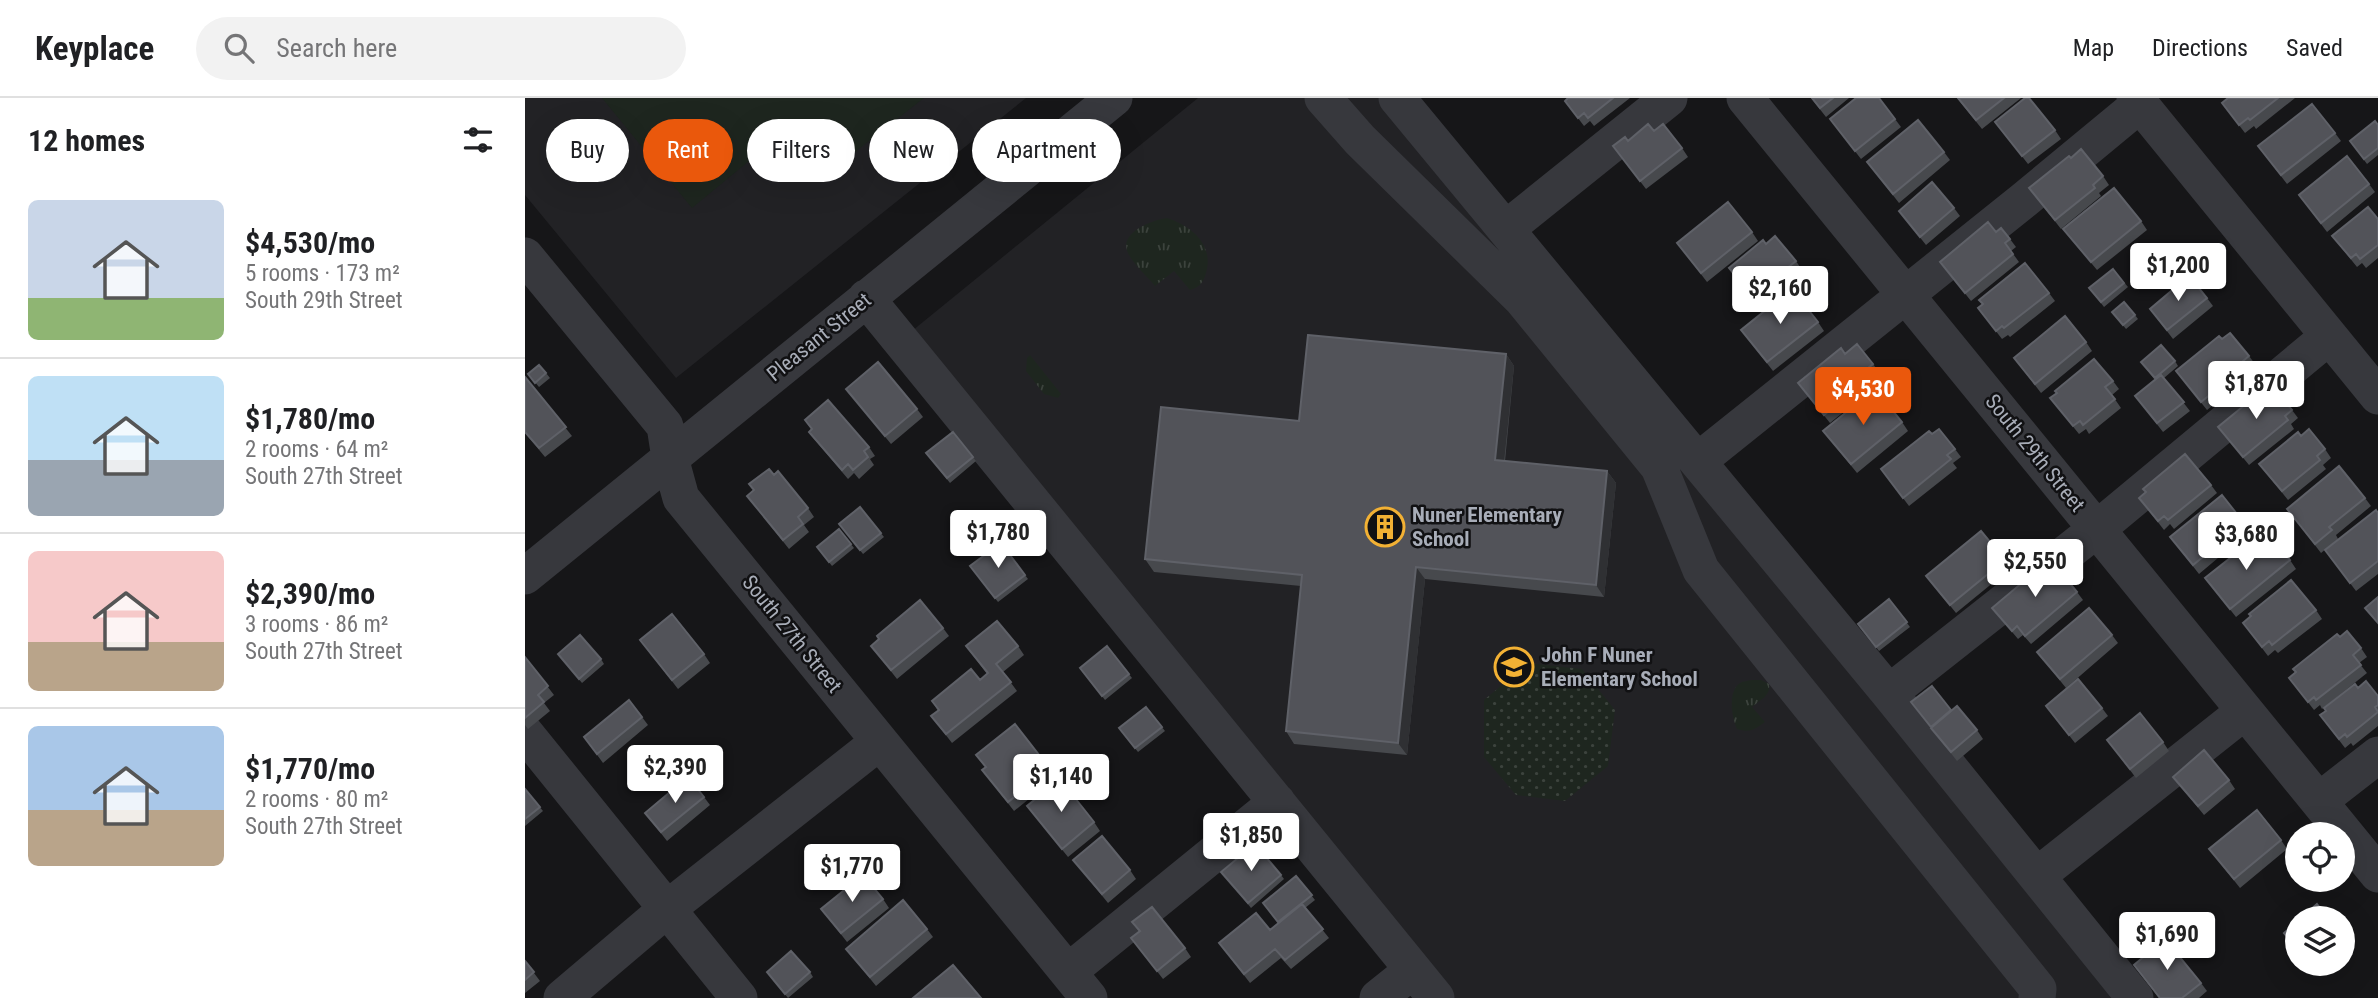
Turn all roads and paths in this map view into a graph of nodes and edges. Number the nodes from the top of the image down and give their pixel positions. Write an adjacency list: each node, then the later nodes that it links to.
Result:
1 (1114, 98): 10 (street, Pleasant Street)
2 (1323, 98): 33 (street)
3 (1397, 98): 7 (street)
4 (1669, 98): 7 (street)
5 (1745, 98): 9 (street, South 29th Street)
6 (2137, 101): 9 (street); 11 (street)
7 (1506, 229): 14 (street)
8 (529, 269): 13 (street, South 27th Street)
9 (1906, 294): 14 (street); 15 (street, South 29th Street)
10 (866, 299): 13 (street, Pleasant Street); 23 (street)
11 (2328, 337): 12 (street); 15 (street)
12 (2378, 397)
13 (670, 458): 16 (street, Pleasant Street); 20 (street, South 27th Street)
14 (1698, 461): 17 (street)
15 (2097, 529): 17 (street); 18 (street, South 29th Street)
16 (525, 576)
17 (1889, 693): 25 (street)
18 (2245, 711): 22 (street, South 29th Street); 25 (street)
19 (525, 733): 26 (street)
20 (879, 742): 26 (street); 28 (street, South 27th Street)
21 (2378, 754): 22 (street)
22 (2319, 801): 24 (street, South 29th Street)
23 (1277, 802): 27 (street); 28 (street)
24 (2378, 874)
25 (2038, 876): 34 (street)
26 (667, 909): 29 (street); 30 (street)
27 (1413, 970): 31 (street); 32 (street)
28 (1078, 985)
29 (562, 998)
30 (739, 998)
31 (1378, 998)
32 (1436, 998)
33 (2037, 998)
34 (2135, 998)

